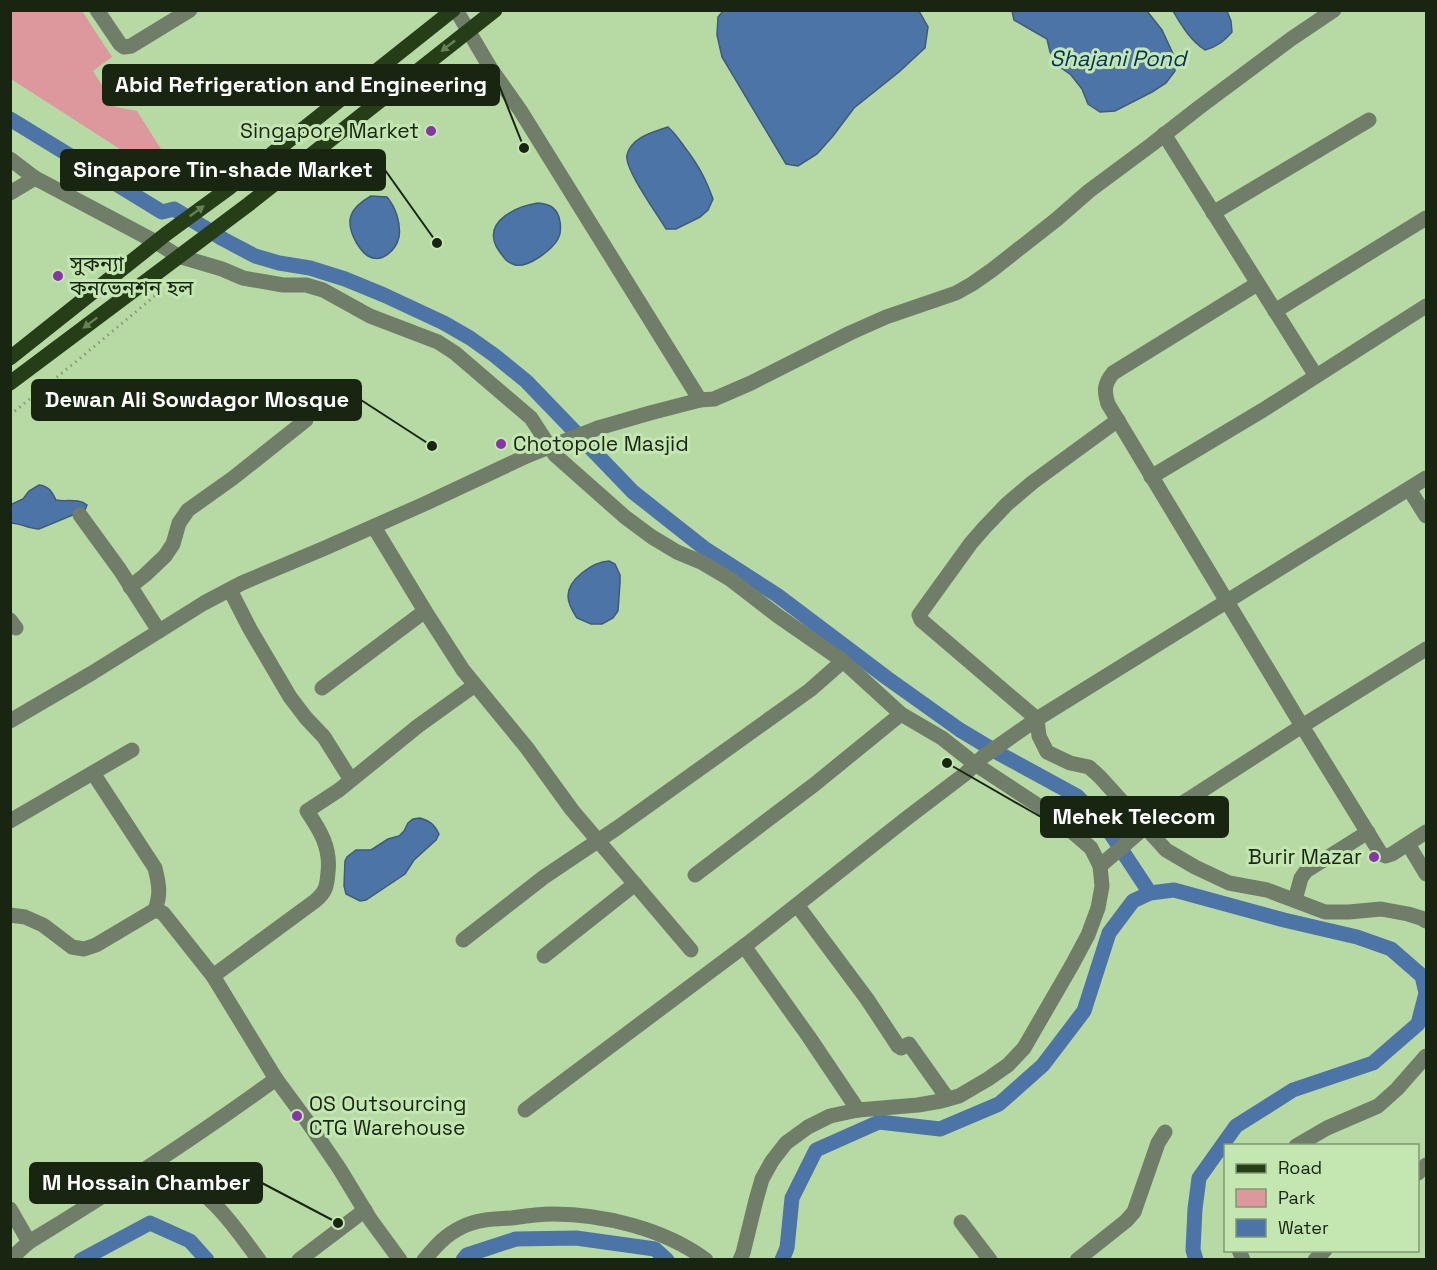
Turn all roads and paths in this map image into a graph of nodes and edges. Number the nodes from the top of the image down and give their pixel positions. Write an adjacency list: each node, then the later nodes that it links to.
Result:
1 (97, 10): 2 (street)
2 (190, 10)
3 (454, 10): 6 (street); 14 (main road, one-way to 3)
4 (495, 10): 6 (main road)
5 (1334, 10): 8 (street)
6 (468, 30): 15 (main road, one-way to 15); 23 (street)
7 (1369, 120): 12 (street)
8 (1164, 134): 12 (street); 23 (street)
9 (10, 159): 10 (street)
10 (35, 178): 11 (street); 14 (street)
11 (10, 194)
12 (1213, 213): 16 (street)
13 (1426, 218): 19 (street)
14 (161, 238): 15 (street); 20 (main road)
15 (182, 253): 22 (main road, one-way to 22); 39 (street)
16 (1257, 284): 19 (street); 26 (street)
17 (165, 286): 24 (path)
18 (1426, 306): 21 (street)
19 (1275, 312): 21 (street)
20 (10, 358)
21 (1316, 376): 27 (street)
22 (10, 383)
23 (700, 400): 32 (street, bridge)
24 (10, 415)
25 (306, 420): 33 (street)
26 (1118, 420): 27 (street); 43 (street)
27 (1151, 477): 35 (street)
28 (1426, 478): 29 (street)
29 (1410, 489): 31 (street); 35 (street)
30 (80, 515): 33 (street)
31 (1426, 516)
32 (374, 526): 34 (street); 36 (street)
33 (130, 587): 37 (street)
34 (230, 590): 37 (street); 49 (street)
35 (1227, 601): 43 (street); 45 (street)
36 (425, 611): 40 (street); 41 (street)
37 (159, 631): 44 (street)
38 (1426, 649): 45 (street)
39 (843, 661): 42 (street); 54 (street)
40 (475, 685): 49 (street); 54 (street)
41 (322, 688)
42 (901, 714): 47 (street); 58 (street)
43 (1037, 718): 47 (street); 51 (street)
44 (10, 720)
45 (1302, 726): 51 (street); 52 (street)
46 (132, 750): 48 (street)
47 (979, 760): 56 (street); 61 (street)
48 (93, 773): 50 (street); 62 (street)
49 (351, 780): 69 (street)
50 (10, 821)
51 (1142, 830): 56 (street); 60 (street)
52 (1368, 832): 55 (street); 60 (street)
53 (1426, 832): 55 (street)
54 (598, 840): 59 (street); 65 (street)
55 (1408, 844): 57 (street)
56 (1105, 862): 72 (street)
57 (1426, 874)
58 (695, 875)
59 (635, 884): 67 (street); 68 (street)
60 (1295, 900): 64 (street)
61 (797, 905): 66 (street); 72 (street)
62 (155, 910): 63 (street); 69 (street)
63 (10, 915)
64 (1426, 921)
65 (463, 940)
66 (744, 946): 73 (street); 74 (street)
67 (691, 950)
68 (544, 956)
69 (213, 976): 71 (street)
70 (1426, 1056): 76 (street)
71 (276, 1079): 77 (street); 79 (street)
72 (948, 1099): 74 (street)
73 (525, 1110)
74 (858, 1110): 89 (street)
75 (1165, 1132): 82 (street)
76 (1299, 1144)
77 (141, 1172): 81 (street); 84 (street)
78 (10, 1209): 81 (street)
79 (365, 1210): 85 (street); 86 (street)
80 (961, 1221): 90 (street)
81 (28, 1242): 83 (street)
82 (1086, 1257)
83 (13, 1260)
84 (260, 1260)
85 (299, 1260)
86 (400, 1260)
87 (424, 1260): 88 (street)
88 (706, 1260)
89 (740, 1260)
90 (990, 1260)

